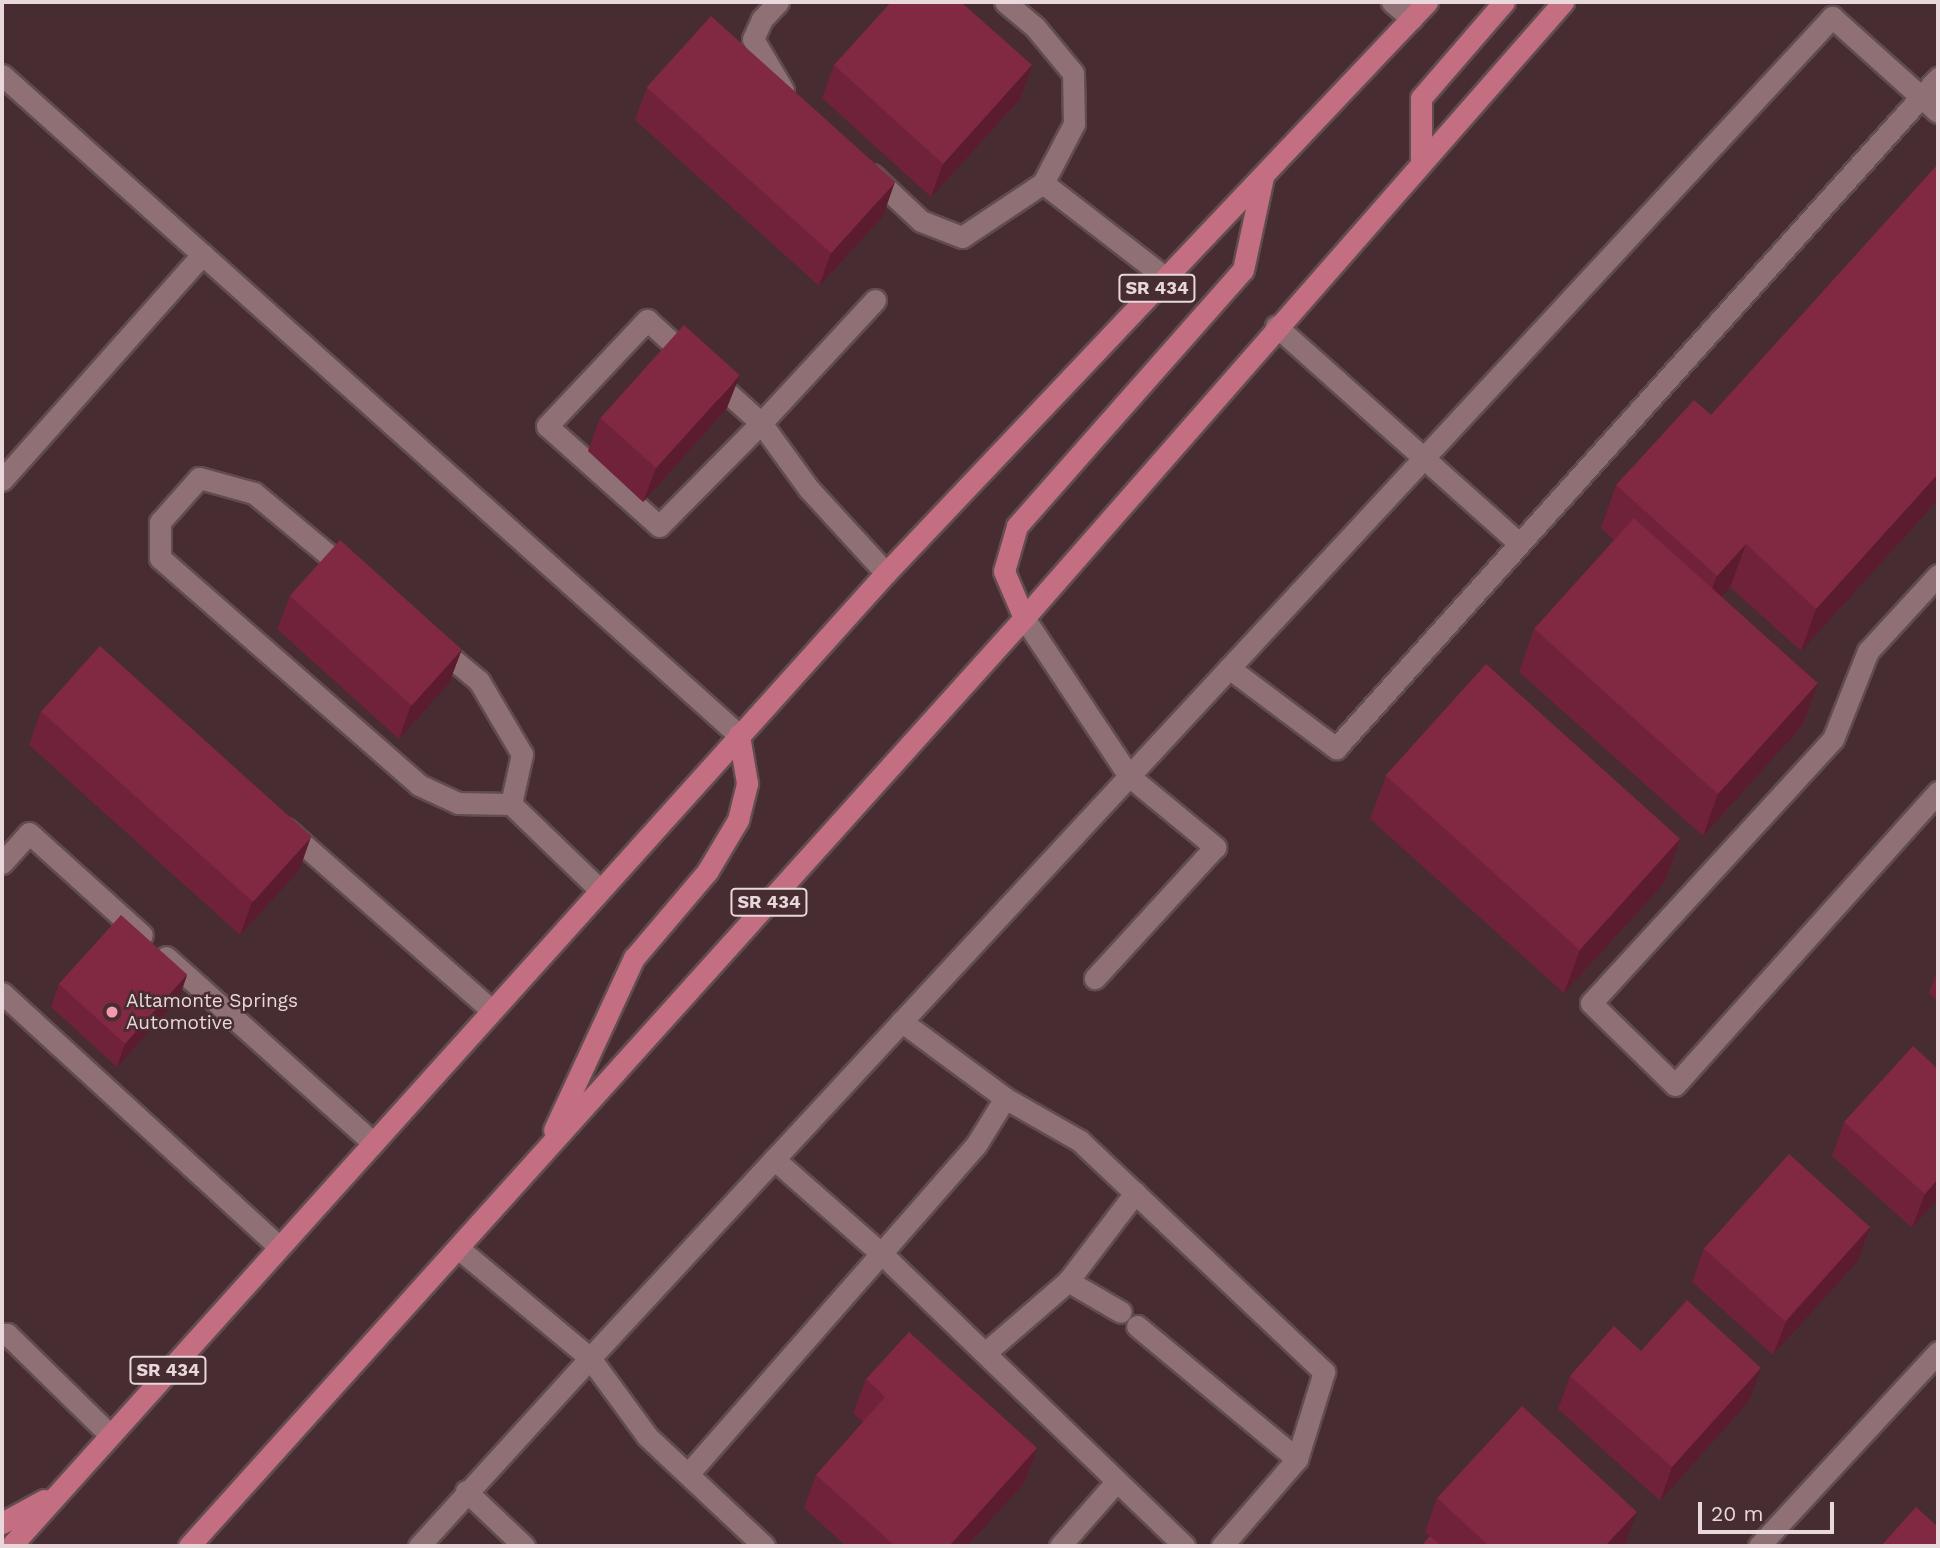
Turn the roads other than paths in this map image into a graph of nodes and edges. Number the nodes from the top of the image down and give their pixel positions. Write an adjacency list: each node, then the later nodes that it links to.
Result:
1 (778, 2): 10 (street)
2 (1005, 2): 16 (street)
3 (1392, 2): 7 (street)
4 (1427, 2): 7 (main road, SR 434)
5 (1504, 2): 14 (main road)
6 (1563, 2): 14 (main road, SR 434)
7 (1412, 19): 15 (main road, SR 434)
8 (2, 75): 17 (street)
9 (1938, 78): 11 (street)
10 (789, 97)
11 (1921, 97): 12 (street); 22 (street); 24 (street)
12 (1938, 112)
13 (853, 156): 16 (street)
14 (1421, 163): 20 (main road, SR 434)
15 (1264, 175): 18 (main road, SR 434); 28 (main road)
16 (1043, 183): 18 (street)
17 (203, 254): 23 (street); 31 (street)
18 (1166, 278): 25 (main road, SR 434)
19 (875, 300): 21 (street)
20 (1276, 326): 22 (street); 28 (main road, SR 434)
21 (761, 423): 21 (street); 25 (street)
22 (1423, 458): 24 (street); 30 (street)
23 (2, 480)
24 (1519, 543): 30 (street)
25 (886, 573): 31 (main road, SR 434)
26 (1938, 575): 33 (street)
27 (361, 583): 34 (street)
28 (1024, 618): 32 (street); 44 (main road, SR 434)
29 (415, 627): 34 (street)
30 (1229, 668): 32 (street)
31 (739, 735): 37 (main road, SR 434); 44 (main road)
32 (1129, 776): 38 (street); 41 (street)
33 (1938, 792)
34 (510, 804): 37 (street)
35 (272, 816): 40 (street)
36 (2, 863): 43 (street)
37 (600, 890): 40 (main road, SR 434)
38 (1095, 978)
39 (2, 993): 47 (street)
40 (491, 1010): 43 (main road, SR 434)
41 (901, 1021): 42 (street); 45 (street)
42 (1005, 1098): 46 (street); 49 (street)
43 (373, 1143): 47 (main road, SR 434)
44 (545, 1152): 48 (main road, SR 434)
45 (774, 1159): 49 (street); 54 (street)
46 (1135, 1193): 50 (street); 56 (street)
47 (279, 1247): 55 (main road, SR 434)
48 (458, 1248): 54 (street); 63 (main road, SR 434)
49 (883, 1255): 53 (street); 57 (street)
50 (1068, 1281): 53 (street); 56 (street)
51 (2, 1334): 55 (street)
52 (1938, 1352): 70 (street)
53 (985, 1353): 58 (street)
54 (590, 1358): 57 (street); 59 (street)
55 (110, 1435): 60 (main road, SR 434)
56 (1297, 1460): 69 (street)
57 (688, 1474): 66 (street)
58 (1117, 1481): 67 (street); 68 (street)
59 (466, 1491): 64 (street); 65 (street)
60 (58, 1493): 61 (main road); 62 (main road, SR 434)
61 (2, 1523)
62 (11, 1546)
63 (189, 1546)
64 (419, 1546)
65 (524, 1546)
66 (764, 1546)
67 (1060, 1546)
68 (1184, 1546)
69 (1222, 1546)
70 (1759, 1546)

